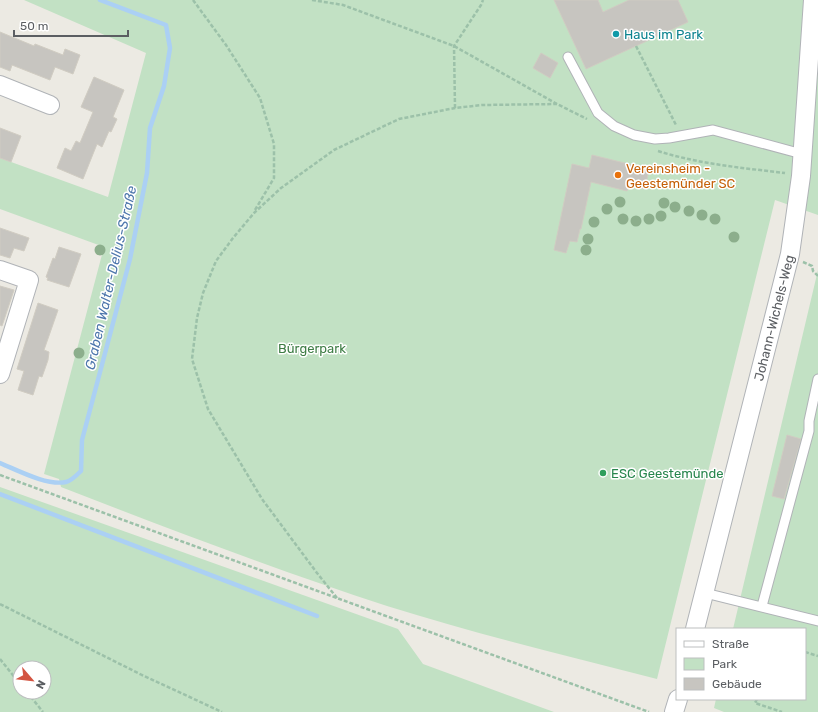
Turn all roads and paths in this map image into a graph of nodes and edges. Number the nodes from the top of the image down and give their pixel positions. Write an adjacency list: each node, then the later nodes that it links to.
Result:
1 (193, 0): 13 (path)
2 (312, 0): 5 (path)
3 (483, 0): 5 (path)
4 (813, 0): 12 (street, Johann-Wichels-Weg)
5 (454, 46): 10 (path); 10 (path)
6 (636, 46): 11 (path)
7 (568, 57): 11 (lane)
8 (0, 84): 9 (street)
9 (50, 105)
10 (455, 108): 13 (path)
11 (681, 136): 12 (lane)
12 (802, 154): 20 (street, Johann-Wichels-Weg)
13 (254, 213): 21 (path)
14 (812, 266): 16 (path)
15 (0, 270): 17 (street)
16 (818, 276)
17 (0, 374)
18 (818, 379): 23 (lane)
19 (0, 475): 21 (path)
20 (705, 593): 23 (lane); 25 (street, Johann-Wichels-Weg)
21 (337, 598): 35 (path)
22 (0, 604): 34 (path)
23 (762, 606): 24 (lane)
24 (818, 621)
25 (695, 628)
26 (806, 652): 27 (path)
27 (818, 656)
28 (0, 659): 29 (path)
29 (12, 674)
30 (33, 700): 33 (path)
31 (678, 700): 36 (street)
32 (756, 700): 37 (path)
33 (43, 712)
34 (222, 712)
35 (649, 712)
36 (674, 712)
37 (782, 712)

